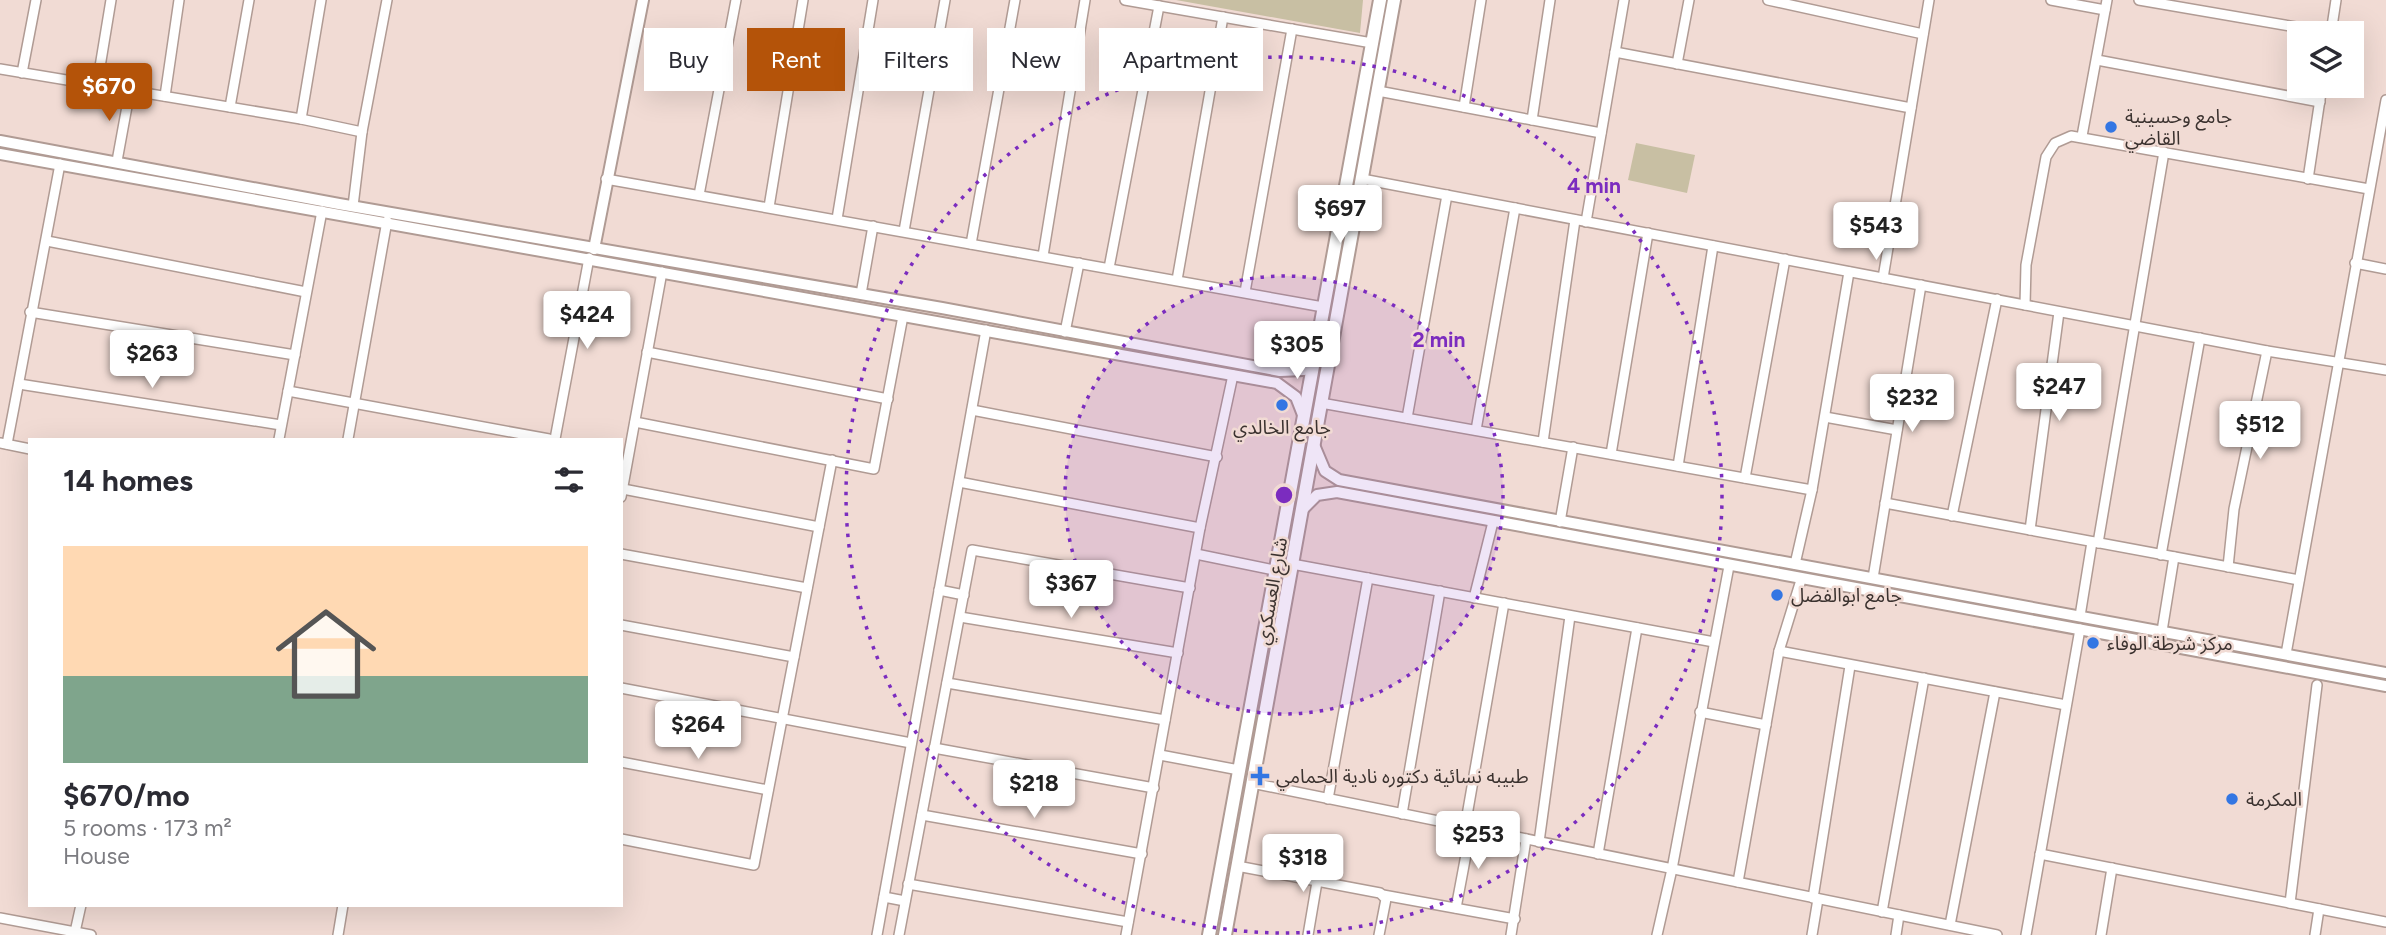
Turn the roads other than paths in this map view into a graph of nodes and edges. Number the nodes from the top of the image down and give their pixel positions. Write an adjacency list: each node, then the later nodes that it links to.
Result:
1 (36, 0): 38 (street)
2 (111, 0): 39 (street)
3 (179, 0): 42 (street)
4 (249, 0): 46 (street)
5 (321, 0): 49 (street)
6 (387, 0): 51 (street)
7 (643, 0): 59 (street)
8 (736, 0): 65 (street)
9 (803, 0): 68 (street)
10 (873, 0): 71 (street)
11 (945, 0): 78 (street)
12 (1015, 0): 81 (street)
13 (1085, 0): 86 (street)
14 (1125, 0): 27 (street)
15 (1380, 0): 33 (main road, شارع العسكري)
16 (1394, 0): 41 (main road, شارع العسكري)
17 (1482, 0): 47 (street)
18 (1550, 0): 50 (street)
19 (1624, 0): 34 (street)
20 (1689, 0): 36 (street)
21 (1768, 0): 32 (street)
22 (1929, 0): 32 (street)
23 (2051, 0): 26 (street)
24 (2139, 0): 30 (street)
25 (2336, 0): 29 (street)
26 (2106, 5): 35 (street)
27 (1159, 6): 28 (street); 90 (street)
28 (1223, 17): 31 (street); 95 (street)
29 (2333, 21)
30 (2287, 25)
31 (1292, 29): 33 (street); 100 (street)
32 (1923, 34): 48 (street)
33 (1372, 43): 75 (main road, شارع العسكري)
34 (1615, 52): 36 (street); 52 (street)
35 (2097, 60): 45 (street); 53 (street)
36 (1677, 64): 48 (street)
37 (0, 69): 38 (street)
38 (22, 73): 39 (street)
39 (97, 85): 40 (street)
40 (130, 90): 42 (street); 57 (street)
41 (1378, 91): 47 (street); 60 (main road, شارع العسكري)
42 (165, 96): 46 (street)
43 (2320, 98): 45 (street)
44 (2386, 100): 63 (street)
45 (2320, 102): 61 (street)
46 (230, 107): 49 (street)
47 (1464, 107): 50 (street)
48 (1911, 108): 94 (street)
49 (301, 119): 51 (street)
50 (1532, 120): 52 (street)
51 (362, 132): 67 (street)
52 (1601, 133): 74 (street)
53 (2082, 136): 55 (street); 105 (street)
54 (0, 141): 57 (street)
55 (2164, 152): 61 (street); 110 (street)
56 (0, 154): 58 (street)
57 (117, 161): 62 (street)
58 (60, 164): 62 (street); 80 (street)
59 (606, 179): 65 (street); 84 (street)
60 (1362, 179): 66 (street); 77 (main road, شارع العسكري)
61 (2308, 179): 63 (street)
62 (232, 189): 64 (street)
63 (2369, 189): 89 (street)
64 (260, 194): 67 (street); 70 (street)
65 (699, 195): 68 (street)
66 (1447, 195): 69 (street); 130 (street)
67 (353, 206): 84 (street)
68 (769, 207): 71 (street)
69 (1515, 208): 72 (street); 134 (street)
70 (322, 211): 73 (street); 99 (street)
71 (837, 219): 76 (street)
72 (1575, 219): 74 (street); 140 (street)
73 (387, 221): 84 (street); 126 (street)
74 (1586, 222): 79 (street)
75 (1339, 223): 77 (main road); 83 (main road, شارع العسكري)
76 (873, 226): 78 (street); 101 (street)
77 (1353, 227): 85 (main road, شارع العسكري)
78 (904, 232): 81 (street)
79 (1648, 233): 82 (street); 146 (street)
80 (47, 242): 99 (street); 108 (street)
81 (971, 244): 86 (street)
82 (1713, 246): 87 (street); 149 (street)
83 (1334, 251): 85 (main road); 106 (main road, شارع العسكري)
84 (592, 253): 92 (street); 97 (street); 139 (street)
85 (1348, 255): 127 (main road, شارع العسكري)
86 (1043, 256): 88 (street)
87 (1785, 259): 93 (street); 150 (street)
88 (1079, 263): 90 (street); 112 (street)
89 (2355, 263): 91 (street); 118 (street)
90 (1109, 268): 95 (street)
91 (2386, 269)
92 (662, 272): 102 (street); 115 (street)
93 (1849, 272): 94 (street); 129 (street)
94 (1883, 278): 96 (street)
95 (1177, 280): 100 (street)
96 (1920, 285): 103 (street); 135 (street)
97 (809, 286): 98 (street); 102 (street)
98 (832, 290): 101 (street); 104 (street)
99 (306, 292): 117 (street)
100 (1245, 292): 106 (street)
101 (861, 294): 112 (street)
102 (807, 298): 104 (street)
103 (1997, 299): 105 (street); 157 (street)
104 (829, 303): 109 (street)
105 (2025, 304): 107 (street)
106 (1324, 307): 116 (main road, شارع العسكري)
107 (2059, 312): 110 (street); 162 (street)
108 (30, 313): 117 (street); 123 (street)
109 (904, 316): 111 (street); 125 (street)
110 (2134, 325): 113 (street); 163 (street)
111 (986, 330): 121 (street); 128 (street)
112 (1065, 332): 120 (street)
113 (2200, 338): 114 (street); 166 (street)
114 (2267, 351): 118 (street); 171 (street)
115 (647, 352): 125 (street); 132 (street)
116 (1315, 353): 120 (street); 131 (main road, شارع العسكري)
117 (295, 355): 124 (street)
118 (2339, 361): 119 (street); 176 (street)
119 (2386, 370)
120 (1280, 371): 122 (street)
121 (1233, 374): 122 (street); 147 (street)
122 (1278, 383): 131 (street)
123 (19, 384): 133 (street); 141 (street)
124 (288, 391): 126 (street); 133 (street)
125 (888, 399): 148 (street)
126 (354, 403): 137 (street); 138 (street)
127 (1321, 403): 130 (street); 142 (main road, شارع العسكري)
128 (972, 410): 147 (street); 152 (street)
129 (1825, 417): 135 (street); 153 (street)
130 (1407, 418): 134 (street)
131 (1304, 420): 172 (main road, شارع العسكري)
132 (635, 422): 145 (street); 148 (street)
133 (281, 425): 136 (street)
134 (1476, 430): 140 (street)
135 (1897, 430): 155 (street)
136 (279, 438)
137 (348, 438)
138 (544, 438)
139 (555, 438)
140 (1543, 442): 143 (street)
141 (4, 444): 144 (street)
142 (1314, 445): 156 (main road, شارع العسكري); 159 (street)
143 (1573, 447): 146 (street); 159 (street)
144 (28, 449)
145 (625, 453): 151 (street)
146 (1611, 454): 149 (street)
147 (1217, 457): 161 (street)
148 (832, 460): 160 (street)
149 (1678, 466): 150 (street)
150 (1745, 478): 153 (street)
151 (623, 480)
152 (959, 482): 161 (street); 179 (street)
153 (1812, 490): 169 (street)
154 (623, 493): 160 (street)
155 (1885, 503): 157 (street); 174 (street)
156 (1302, 510): 158 (street); 168 (main road, شارع العسكري)
157 (1952, 516): 162 (street)
158 (1493, 522): 170 (street); 184 (street)
159 (1560, 522): 169 (street)
160 (819, 527): 177 (street)
161 (1200, 528): 165 (street)
162 (2030, 530): 163 (street)
163 (2095, 542): 166 (street); 188 (street)
164 (623, 554): 177 (street)
165 (1196, 554): 172 (street); 178 (street)
166 (2161, 555): 167 (street)
167 (2174, 557): 171 (street); 194 (street)
168 (1292, 564): 173 (street); 201 (main road, شارع العسكري)
169 (1795, 564): 174 (street)
170 (1729, 566): 175 (street); 195 (street)
171 (2228, 567): 176 (street)
172 (1274, 570): 199 (main road, شارع العسكري)
173 (1368, 578): 181 (street); 227 (street)
174 (1873, 578): 180 (street)
175 (1801, 580): 186 (street); 196 (street)
176 (2299, 580): 198 (street)
177 (807, 588): 200 (street)
178 (1190, 588): 182 (street); 197 (street)
179 (939, 590): 182 (street); 219 (street)
180 (1948, 591): 183 (street); 186 (street)
181 (1440, 592): 184 (street); 228 (street)
182 (964, 596): 190 (street)
183 (1978, 597): 187 (street); 188 (street)
184 (1474, 598): 185 (street)
185 (1504, 603): 189 (street); 230 (street)
186 (1942, 606): 187 (street)
187 (1976, 612): 193 (street)
188 (2080, 615): 194 (street)
189 (1570, 616): 192 (street); 233 (street)
190 (960, 617): 197 (street); 207 (street)
191 (623, 625): 200 (street)
192 (1637, 628): 195 (street); 236 (street)
193 (2080, 629): 205 (street); 214 (street)
194 (2162, 631): 198 (street)
195 (1714, 642): 215 (street)
196 (1779, 652): 203 (street); 218 (street)
197 (1178, 653): 217 (street)
198 (2286, 654): 202 (street)
199 (1260, 655): 201 (main road); 210 (main road, شارع العسكري)
200 (794, 657): 216 (street)
201 (1275, 660): 212 (main road, شارع العسكري)
202 (2330, 662): 204 (street); 205 (street)
203 (1850, 666): 206 (street); 245 (street)
204 (2386, 673)
205 (2327, 675): 209 (street)
206 (1924, 678): 213 (street); 252 (street)
207 (947, 683): 217 (street); 220 (street)
208 (2317, 685): 247 (street)
209 (2386, 686)
210 (1254, 687): 212 (main road); 223 (main road, شارع العسكري)
211 (623, 688): 216 (street)
212 (1269, 692): 224 (main road, شارع العسكري)
213 (1995, 692): 214 (street); 258 (street)
214 (2066, 705): 234 (street)
215 (1700, 712): 218 (street); 239 (street)
216 (782, 720): 219 (street); 226 (street)
217 (1165, 720): 221 (street)
218 (1766, 725): 241 (street)
219 (911, 743): 244 (street)
220 (934, 748): 225 (street); 229 (street)
221 (1160, 755): 223 (street); 225 (street)
222 (623, 762): 226 (street)
223 (1239, 770): 266 (main road, شارع العسكري)
224 (1252, 783): 227 (street); 237 (main road, شارع العسكري)
225 (1154, 788): 235 (street)
226 (768, 790): 231 (street)
227 (1328, 799): 228 (street)
228 (1402, 814): 230 (street)
229 (922, 815): 235 (street); 242 (street)
230 (1468, 827): 232 (street); 250 (street)
231 (623, 839)
232 (1526, 839): 233 (street); 255 (street)
233 (1539, 842): 236 (street)
234 (2040, 853): 238 (street); 275 (street)
235 (1142, 854): 256 (street)
236 (1598, 854): 239 (street)
237 (1237, 866): 240 (street); 267 (main road, شارع العسكري)
238 (2112, 868): 247 (street); 276 (street)
239 (1672, 869): 241 (street); 271 (street)
240 (1317, 882): 243 (street); 268 (street)
241 (1738, 882): 245 (street)
242 (908, 884): 246 (street); 256 (street)
243 (1383, 895): 250 (street); 269 (street)
244 (884, 897): 246 (street); 263 (street)
245 (1816, 898): 252 (street); 272 (street)
246 (905, 901): 264 (street)
247 (2290, 903): 251 (street)
248 (81, 907): 260 (street)
249 (343, 907): 262 (street)
250 (1456, 908): 255 (street)
251 (2319, 909): 257 (street); 277 (street)
252 (1882, 912): 253 (street)
253 (1899, 915): 258 (street); 273 (street)
254 (0, 918): 259 (street)
255 (1515, 919): 270 (street)
256 (1128, 922): 265 (street)
257 (2386, 924): 278 (street)
258 (1950, 925): 274 (street)
259 (54, 932): 260 (street)
260 (75, 932): 261 (street)
261 (91, 935)
262 (338, 935)
263 (877, 935)
264 (899, 935)
265 (1126, 935)
266 (1209, 935)
267 (1225, 935)
268 (1308, 935)
269 (1379, 935)
270 (1511, 935)
271 (1657, 935)
272 (1812, 935)
273 (1896, 935)
274 (1997, 935)
275 (2026, 935)
276 (2101, 935)
277 (2315, 935)
278 (2385, 935)

